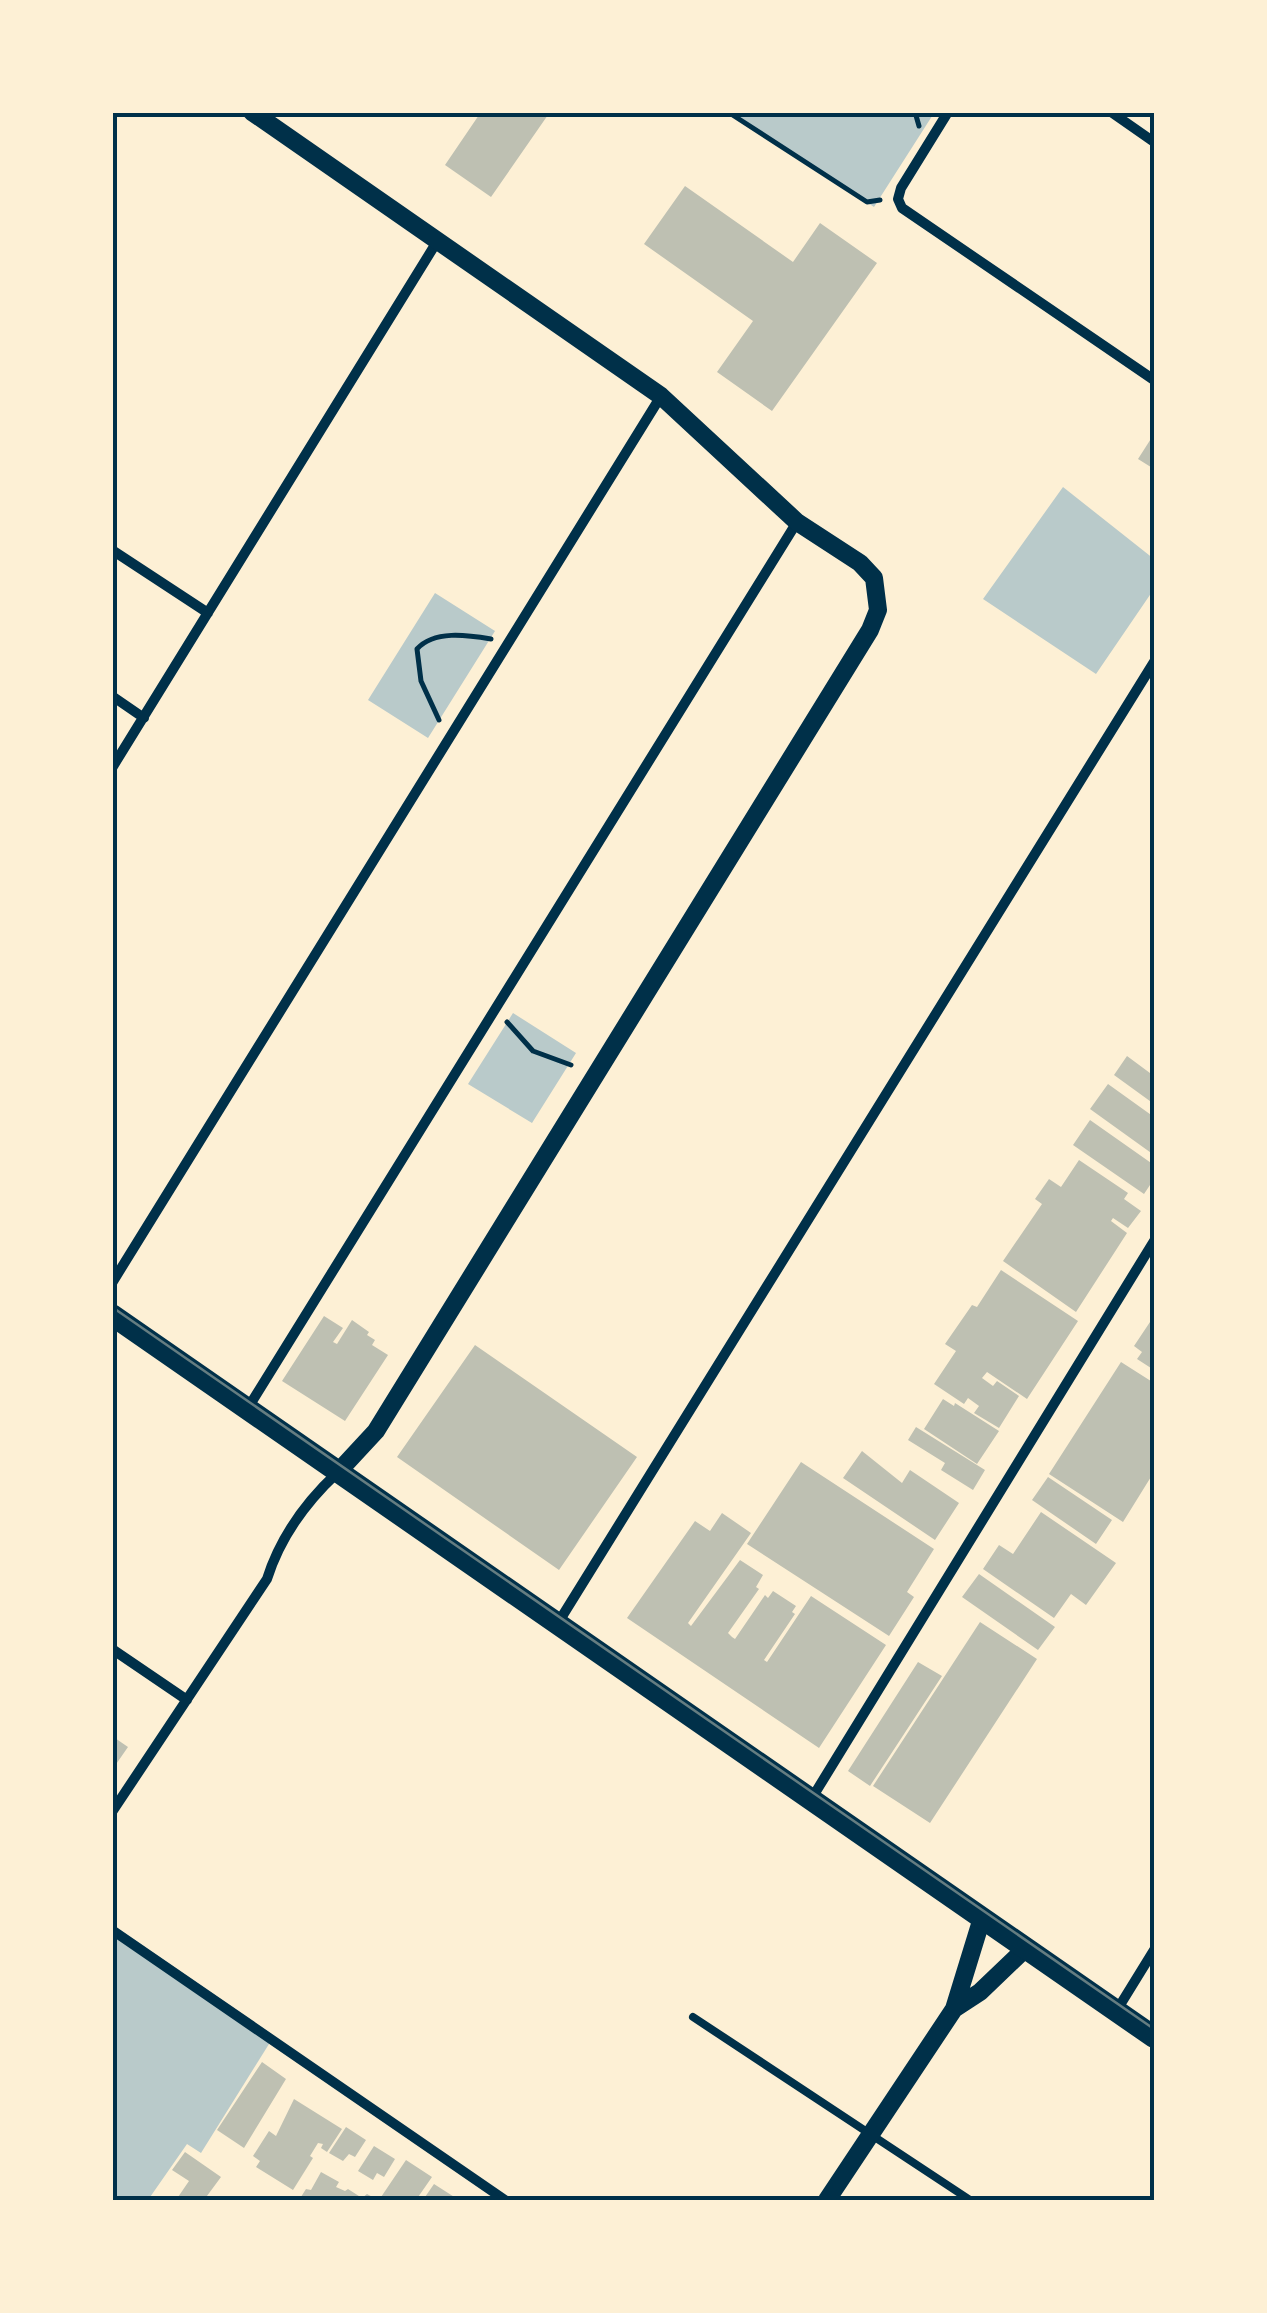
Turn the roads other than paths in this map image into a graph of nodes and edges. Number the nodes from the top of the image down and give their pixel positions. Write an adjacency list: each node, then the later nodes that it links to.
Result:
1 (252, 112): 5 (street)
2 (948, 112): 6 (street)
3 (1111, 112): 4 (street)
4 (1154, 142)
5 (438, 240): 7 (street); 10 (street)
6 (1154, 380)
7 (661, 396): 8 (street); 16 (street)
8 (797, 522): 18 (street); 19 (street)
9 (112, 550): 10 (street)
10 (208, 614): 13 (street)
11 (1154, 662): 20 (street)
12 (112, 696): 13 (street)
13 (144, 718): 14 (street)
14 (112, 768)
15 (1154, 1241): 23 (street)
16 (112, 1284)
17 (112, 1316): 18 (main road)
18 (247, 1409): 19 (main road)
19 (338, 1472): 20 (main road); 22 (street)
20 (558, 1624): 23 (main road)
21 (112, 1649): 22 (street)
22 (187, 1700): 24 (street)
23 (812, 1799): 25 (main road)
24 (112, 1812)
25 (982, 1918): 27 (main road); 29 (street)
26 (112, 1930): 34 (street)
27 (1026, 1948): 29 (street); 30 (main road)
28 (1154, 1950): 30 (street)
29 (954, 2009): 33 (street)
30 (1116, 2011): 32 (main road)
31 (693, 2017): 33 (lane)
32 (1154, 2037)
33 (871, 2134): 35 (street); 36 (lane)
34 (505, 2200)
35 (827, 2200)
36 (970, 2200)

